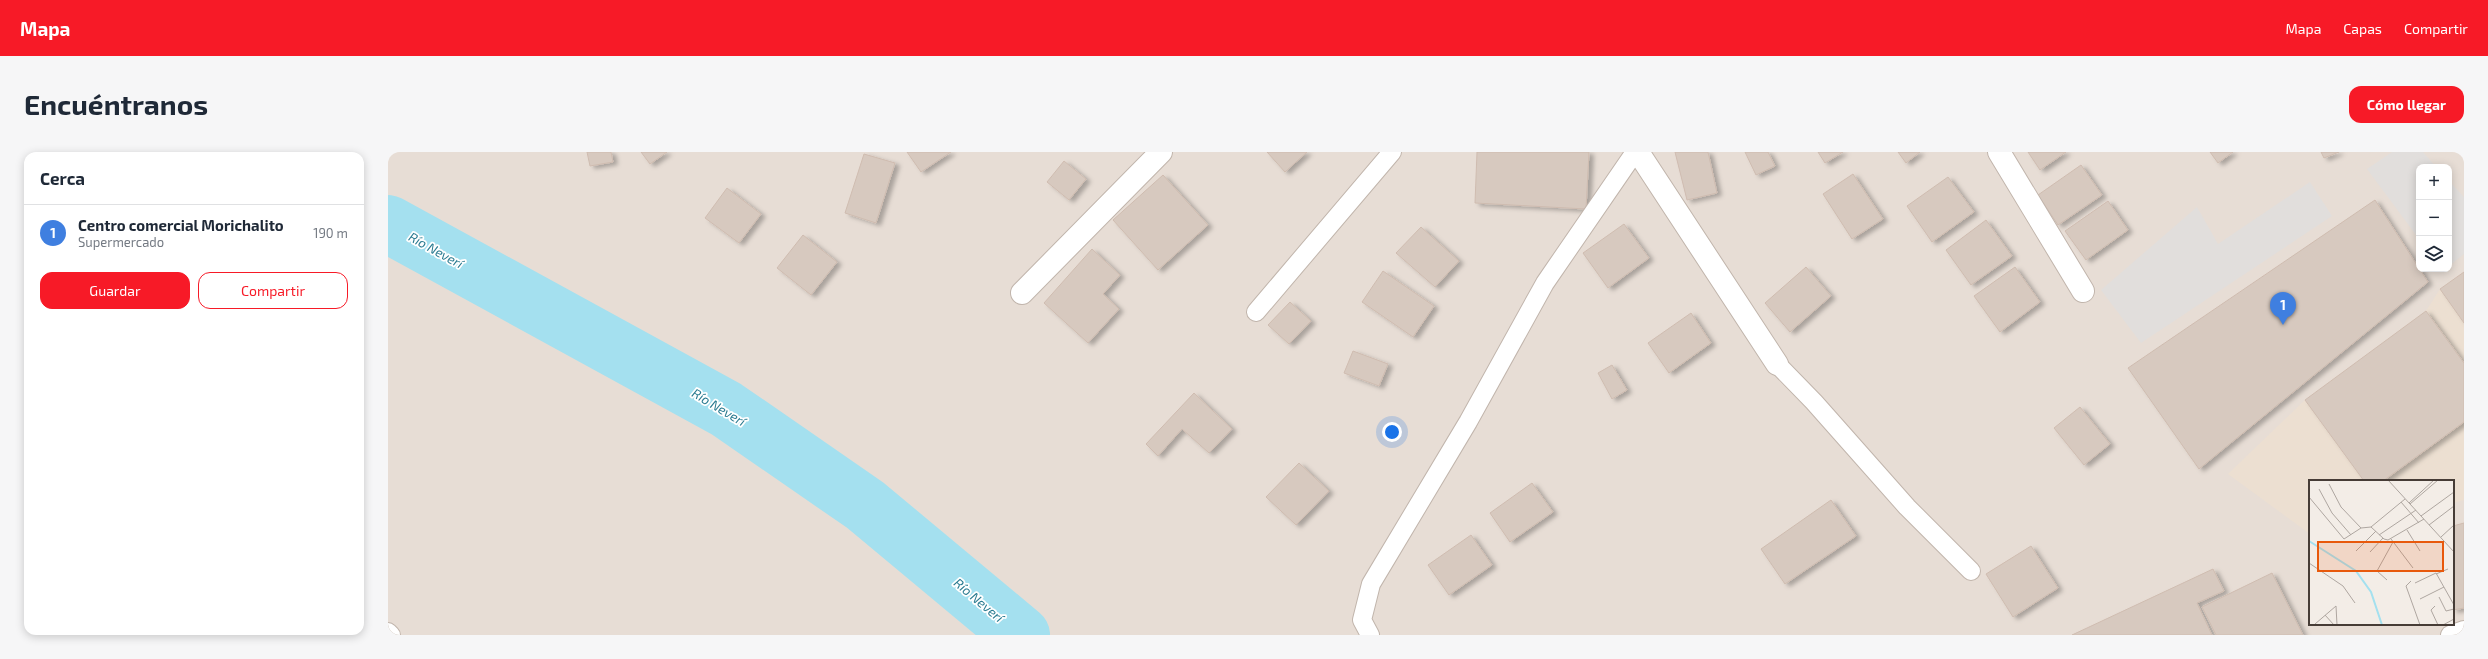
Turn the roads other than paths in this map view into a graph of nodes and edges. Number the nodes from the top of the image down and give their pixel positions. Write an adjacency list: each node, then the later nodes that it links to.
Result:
1 (1161, 152): 5 (street)
2 (1392, 152): 7 (lane)
3 (1637, 152): 8 (street); 13 (lane)
4 (1999, 152): 6 (street)
5 (1022, 292)
6 (2083, 292)
7 (1256, 312)
8 (1777, 364): 9 (lane)
9 (1971, 570)
10 (2464, 630): 14 (lane)
11 (388, 632): 12 (lane)
12 (391, 635)
13 (1370, 635)
14 (2450, 635)

